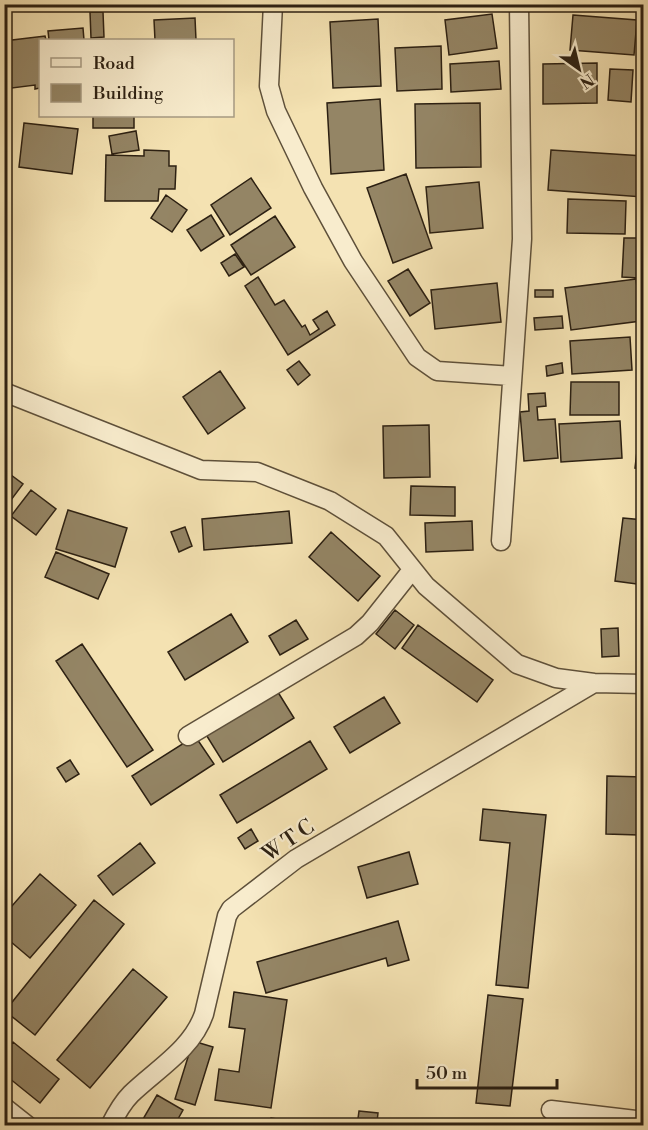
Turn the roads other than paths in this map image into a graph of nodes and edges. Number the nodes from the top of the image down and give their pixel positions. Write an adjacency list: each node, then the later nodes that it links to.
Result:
1 (273, 4): 3 (street)
2 (519, 4): 3 (street)
3 (512, 376): 5 (street)
4 (4, 392): 6 (street)
5 (501, 541)
6 (412, 570): 7 (street); 9 (street)
7 (594, 683): 8 (street); 14 (street, W T C)
8 (644, 684)
9 (188, 736)
10 (4, 1107): 13 (street)
11 (551, 1110): 12 (street)
12 (644, 1121)
13 (28, 1125)
14 (110, 1125)

